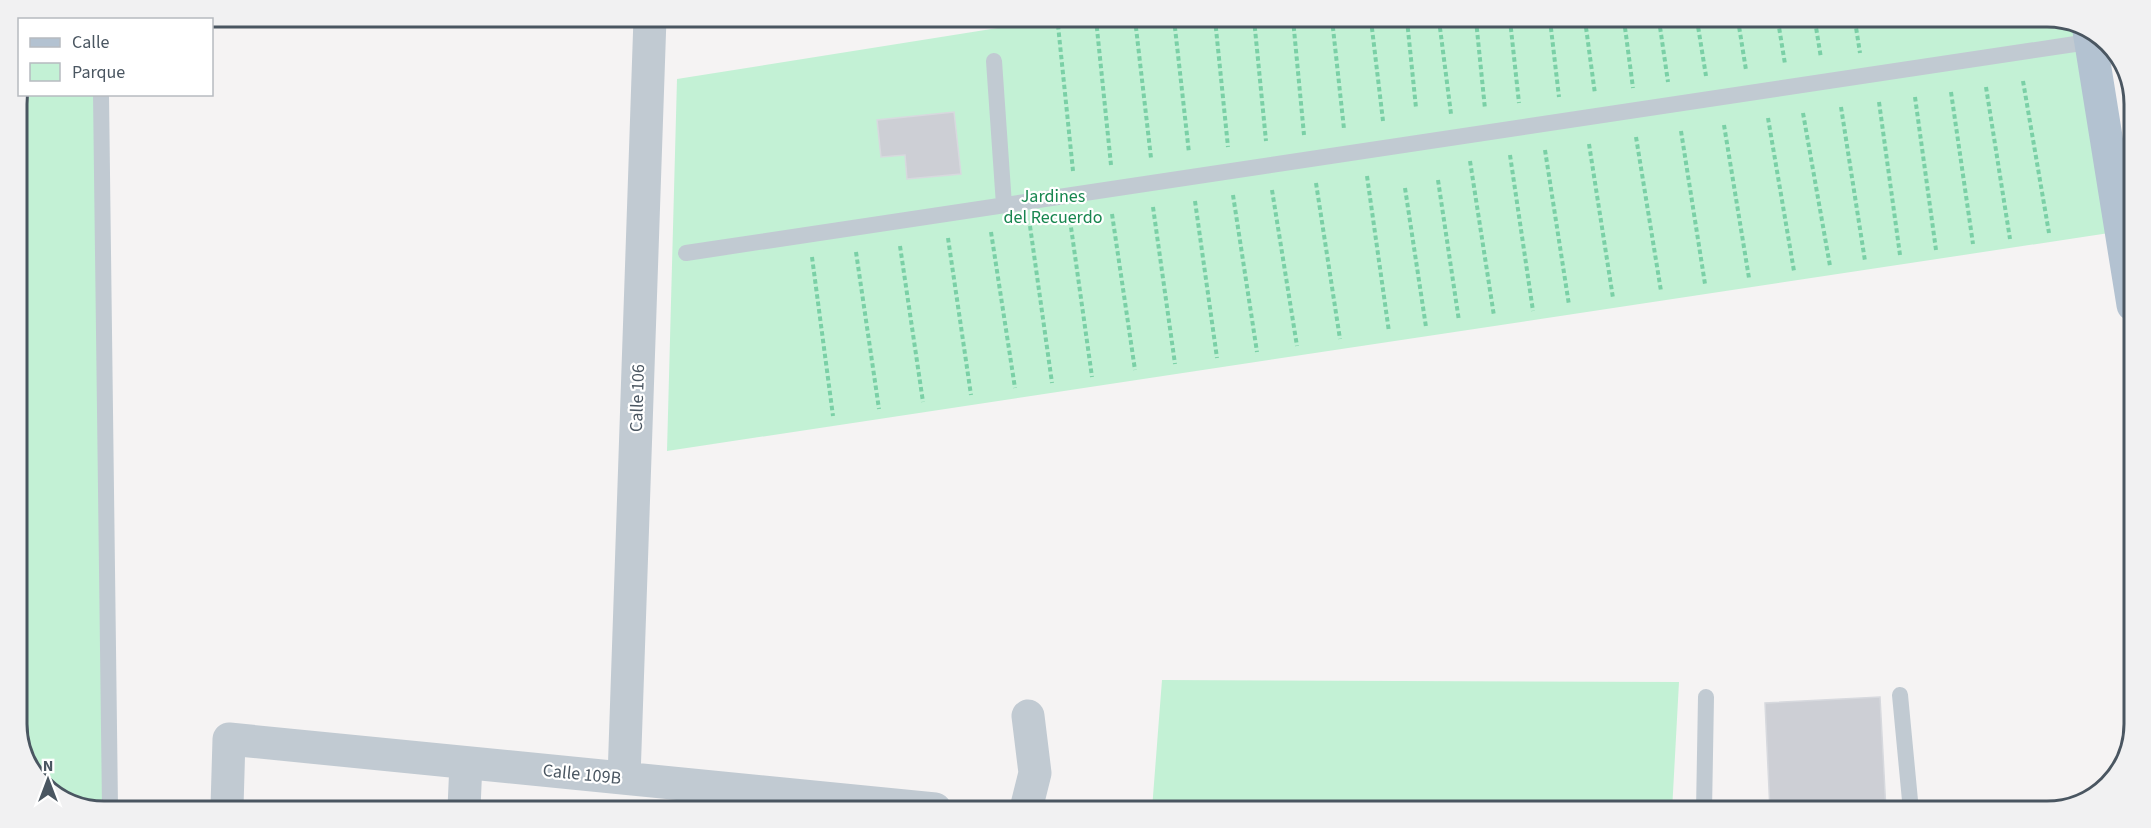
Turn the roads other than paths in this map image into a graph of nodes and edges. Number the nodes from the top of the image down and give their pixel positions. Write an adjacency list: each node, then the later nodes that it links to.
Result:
1 (650, 27): 13 (street, Calle 106)
2 (2088, 39): 6 (lane)
3 (2095, 44): 7 (main road)
4 (994, 60): 6 (lane)
5 (101, 96): 15 (lane)
6 (1004, 205): 8 (lane)
7 (2124, 243)
8 (686, 253)
9 (1900, 695): 21 (lane)
10 (1706, 698): 20 (lane)
11 (1028, 716): 19 (street)
12 (466, 763): 13 (street, Calle 109B); 16 (street, Calle 109B); 17 (street)
13 (624, 778): 14 (street, Calle 109B)
14 (761, 800): 18 (street, Calle 109B)
15 (110, 801)
16 (227, 801)
17 (464, 801)
18 (780, 801)
19 (1028, 801)
20 (1704, 801)
21 (1910, 801)

